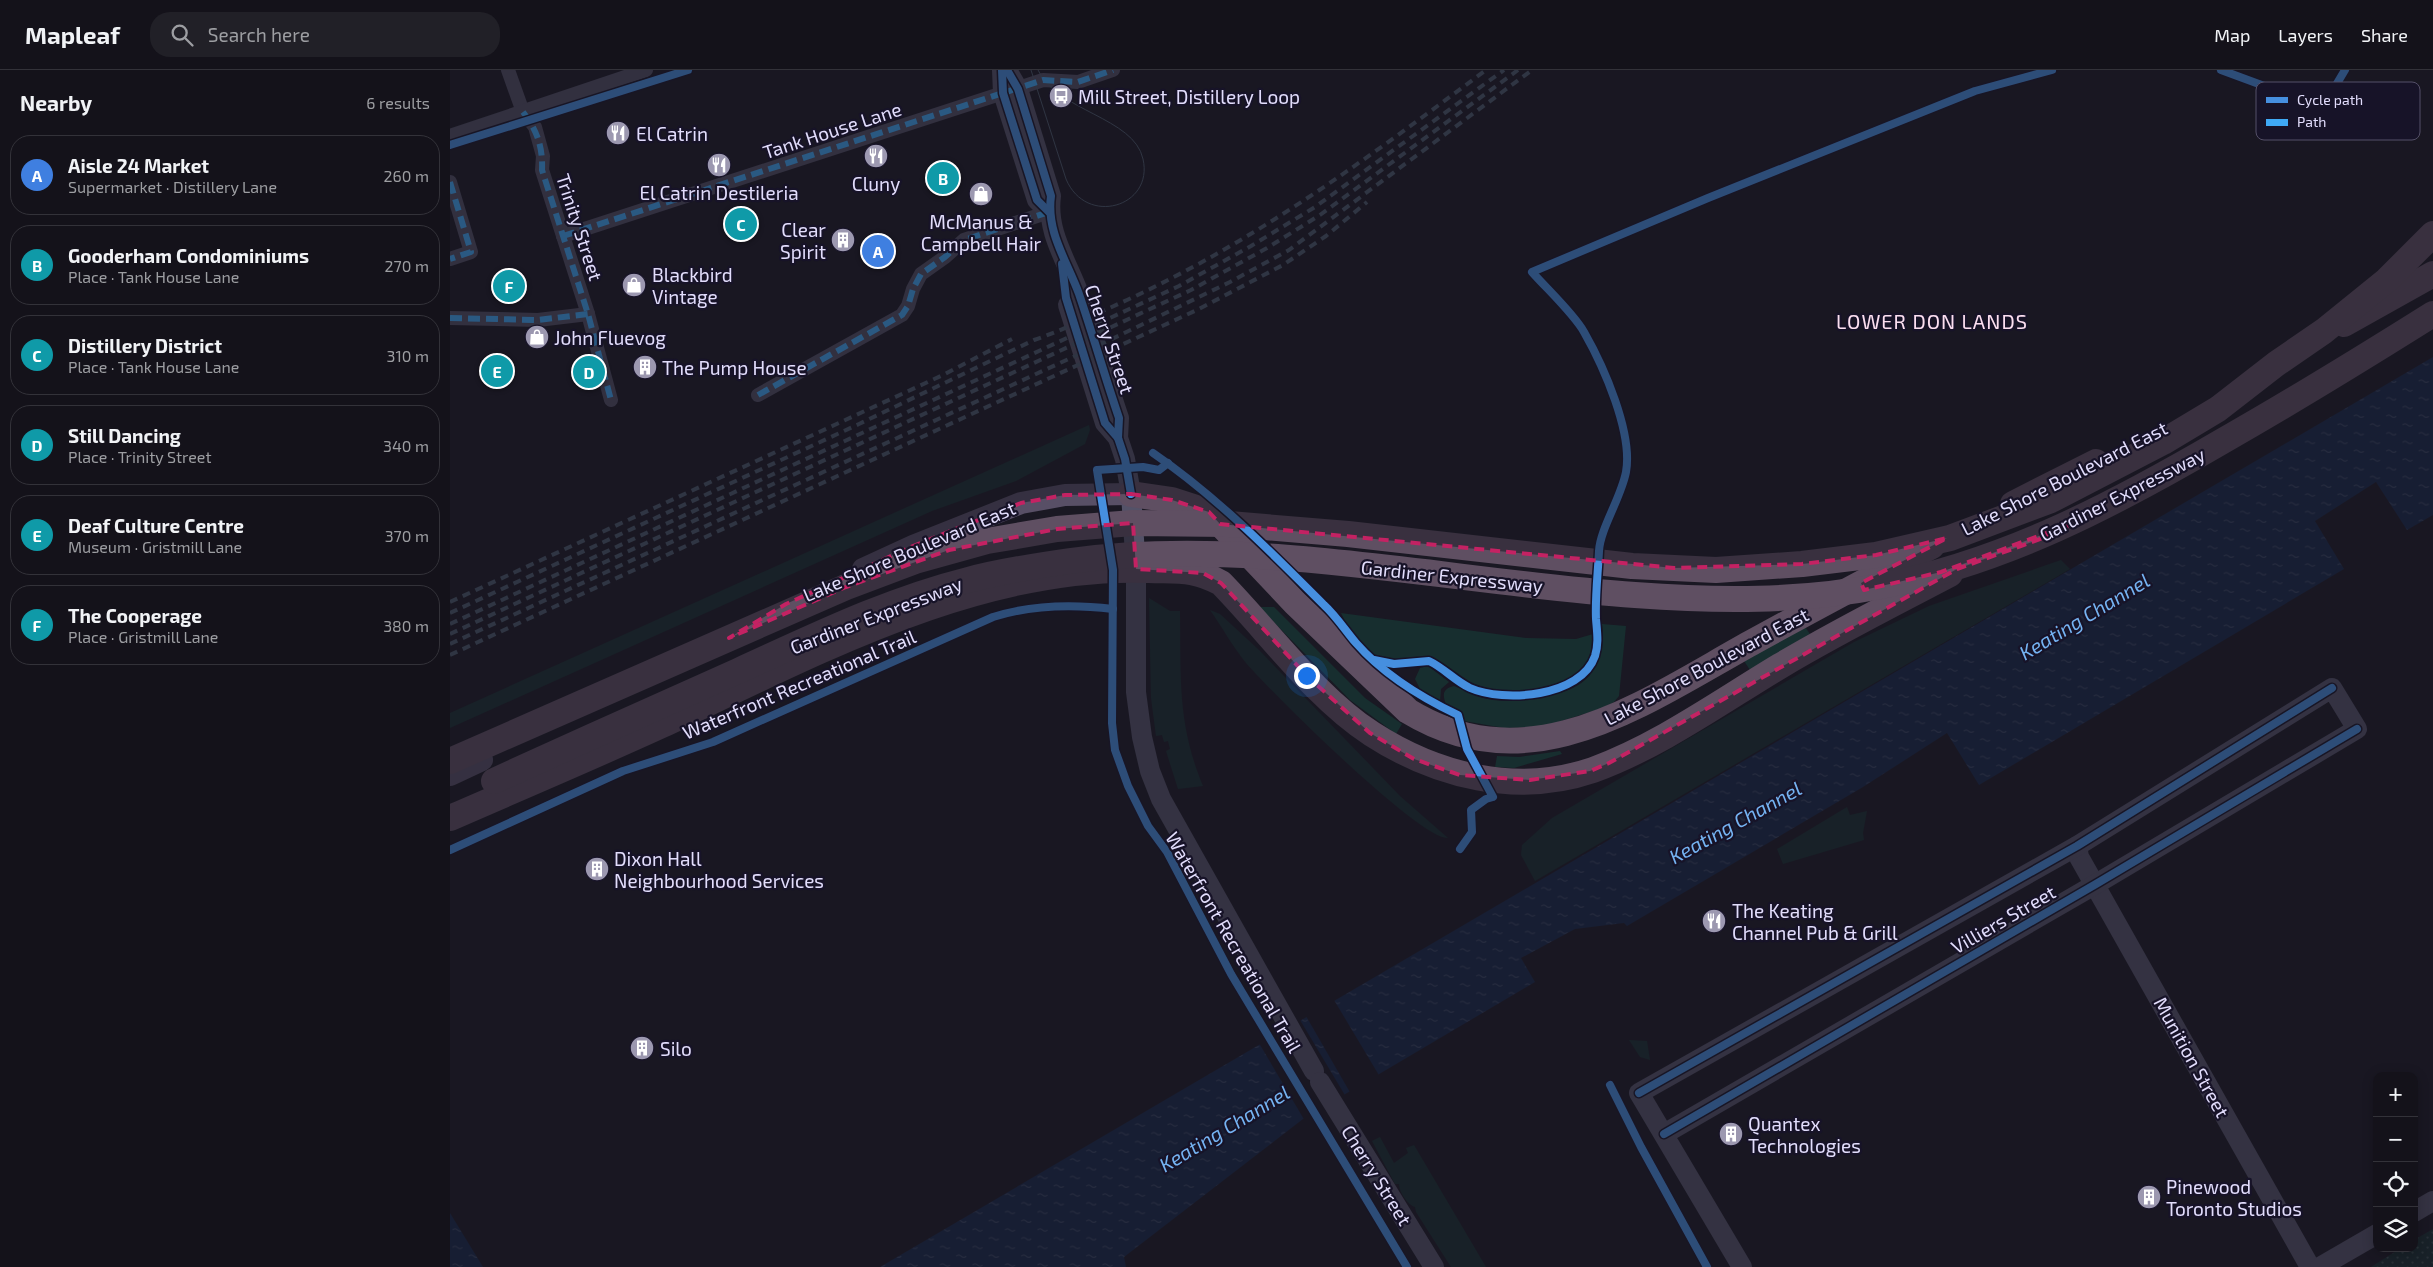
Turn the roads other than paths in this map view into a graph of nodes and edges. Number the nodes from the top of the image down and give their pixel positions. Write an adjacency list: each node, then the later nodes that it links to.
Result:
1 (508, 70): 7 (street, Trinity Street)
2 (646, 70): 7 (street)
3 (1002, 70): 6 (street, Cherry Street)
4 (1007, 70): 6 (street, Cherry Street)
5 (1112, 70): 6 (street, Tank House Lane)
6 (1010, 91): 10 (street, Cherry Street); 12 (street, Tank House Lane)
7 (523, 112): 8 (street); 12 (street, Trinity Street)
8 (450, 136)
9 (450, 182): 13 (street)
10 (1049, 212): 19 (street); 21 (street, Cherry Street)
11 (2433, 234): 25 (highway, Gardiner Expressway, bridge)
12 (563, 236): 15 (street, Trinity Street)
13 (450, 259)
14 (2433, 274): 24 (highway, Lake Shore Boulevard East)
15 (588, 314): 17 (street); 20 (street, Trinity Street)
16 (2433, 314): 27 (highway, Gardiner Expressway, bridge)
17 (450, 318)
18 (2433, 322): 23 (highway, Lake Shore Boulevard East)
19 (758, 395)
20 (611, 400)
21 (1130, 494): 22 (street, Cherry Street); 24 (highway, Lake Shore Boulevard East); 26 (main road, Lake Shore Boulevard East)
22 (1136, 569): 23 (highway, Lake Shore Boulevard East); 28 (highway, Lake Shore Boulevard East); 35 (street, Cherry Street)
23 (1738, 691): 24 (highway)
24 (1648, 700)
25 (450, 761)
26 (450, 775)
27 (450, 801)
28 (450, 818)
29 (2077, 846): 30 (street, Munition Street); 30 (street, Villiers Street); 31 (street, Villiers Street)
30 (2096, 884): 31 (street, Villiers Street); 37 (street, Munition Street)
31 (1664, 1134): 36 (street)
32 (2433, 1201): 33 (street)
33 (2418, 1210)
34 (2373, 1236): 38 (street)
35 (1434, 1267)
36 (1742, 1267)
37 (2310, 1267)
38 (2320, 1267)

